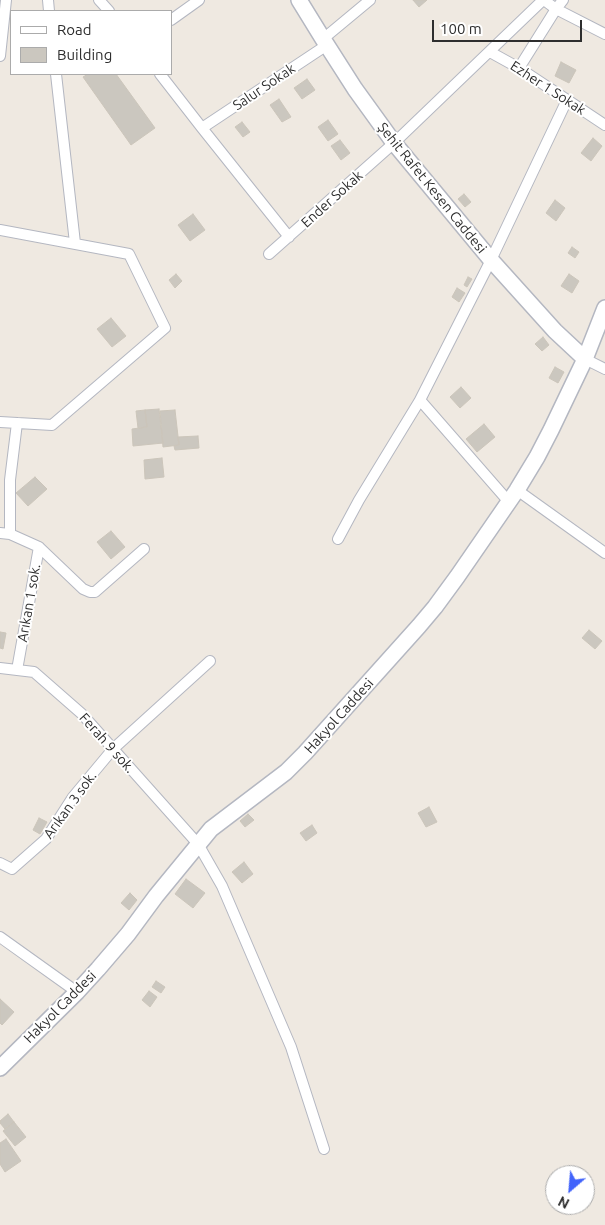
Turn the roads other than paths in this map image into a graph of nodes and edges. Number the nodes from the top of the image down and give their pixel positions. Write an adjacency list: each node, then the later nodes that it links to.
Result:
1 (6, 0): 14 (street)
2 (99, 0): 9 (street)
3 (199, 0): 10 (street)
4 (299, 0): 12 (street, Şehit Rafet Kesen Caddesi)
5 (370, 0): 12 (street, Salur Sokak)
6 (544, 0): 8 (street); 13 (street, Ender Sokak)
7 (563, 0): 8 (street)
8 (556, 9): 11 (street); 15 (street)
9 (107, 10)
10 (172, 19)
11 (605, 34)
12 (325, 42): 20 (street, Salur Sokak); 21 (street, Şehit Rafet Kesen Caddesi)
13 (490, 52): 15 (street, Ezher 1 Sokak); 21 (street, Ender Sokak)
14 (0, 56)
15 (519, 68): 18 (street, Ezher 1 Sokak)
16 (56, 75): 24 (street)
17 (161, 75): 20 (street)
18 (567, 100): 19 (street, Ezher 1 Sokak); 26 (street)
19 (605, 125)
20 (202, 128): 23 (street)
21 (394, 143): 23 (street, Ender Sokak); 26 (street, Şehit Rafet Kesen Caddesi)
22 (0, 230): 24 (street)
23 (289, 237): 25 (street, Ender Sokak)
24 (75, 244): 32 (street)
25 (270, 254)
26 (491, 260): 28 (street, Şehit Rafet Kesen Caddesi); 30 (street)
27 (605, 308): 28 (street, Hakyol Caddesi)
28 (585, 359): 29 (street); 33 (street, Hakyol Caddesi)
29 (605, 369)
30 (420, 400): 33 (street); 35 (street)
31 (0, 422): 32 (street)
32 (17, 423): 34 (street)
33 (513, 496): 38 (street); 43 (street, Hakyol Caddesi)
34 (5, 533): 36 (street, Arıkan 1 sok.)
35 (338, 539)
36 (39, 547): 37 (street); 41 (street, Arıkan 1 sok.)
37 (144, 549)
38 (605, 553)
39 (210, 661): 42 (street)
40 (0, 668): 41 (street, Ferah 9 sok.)
41 (17, 670): 42 (street, Ferah 9 sok.)
42 (113, 749): 43 (street, Ferah 9 sok.); 44 (street, Arıkan 3 sok.)
43 (198, 844): 46 (street, Hakyol Caddesi); 48 (street, Ferah 9 sok.)
44 (0, 863)
45 (0, 937): 46 (street)
46 (77, 992): 47 (street, Hakyol Caddesi)
47 (0, 1068)
48 (324, 1149)

